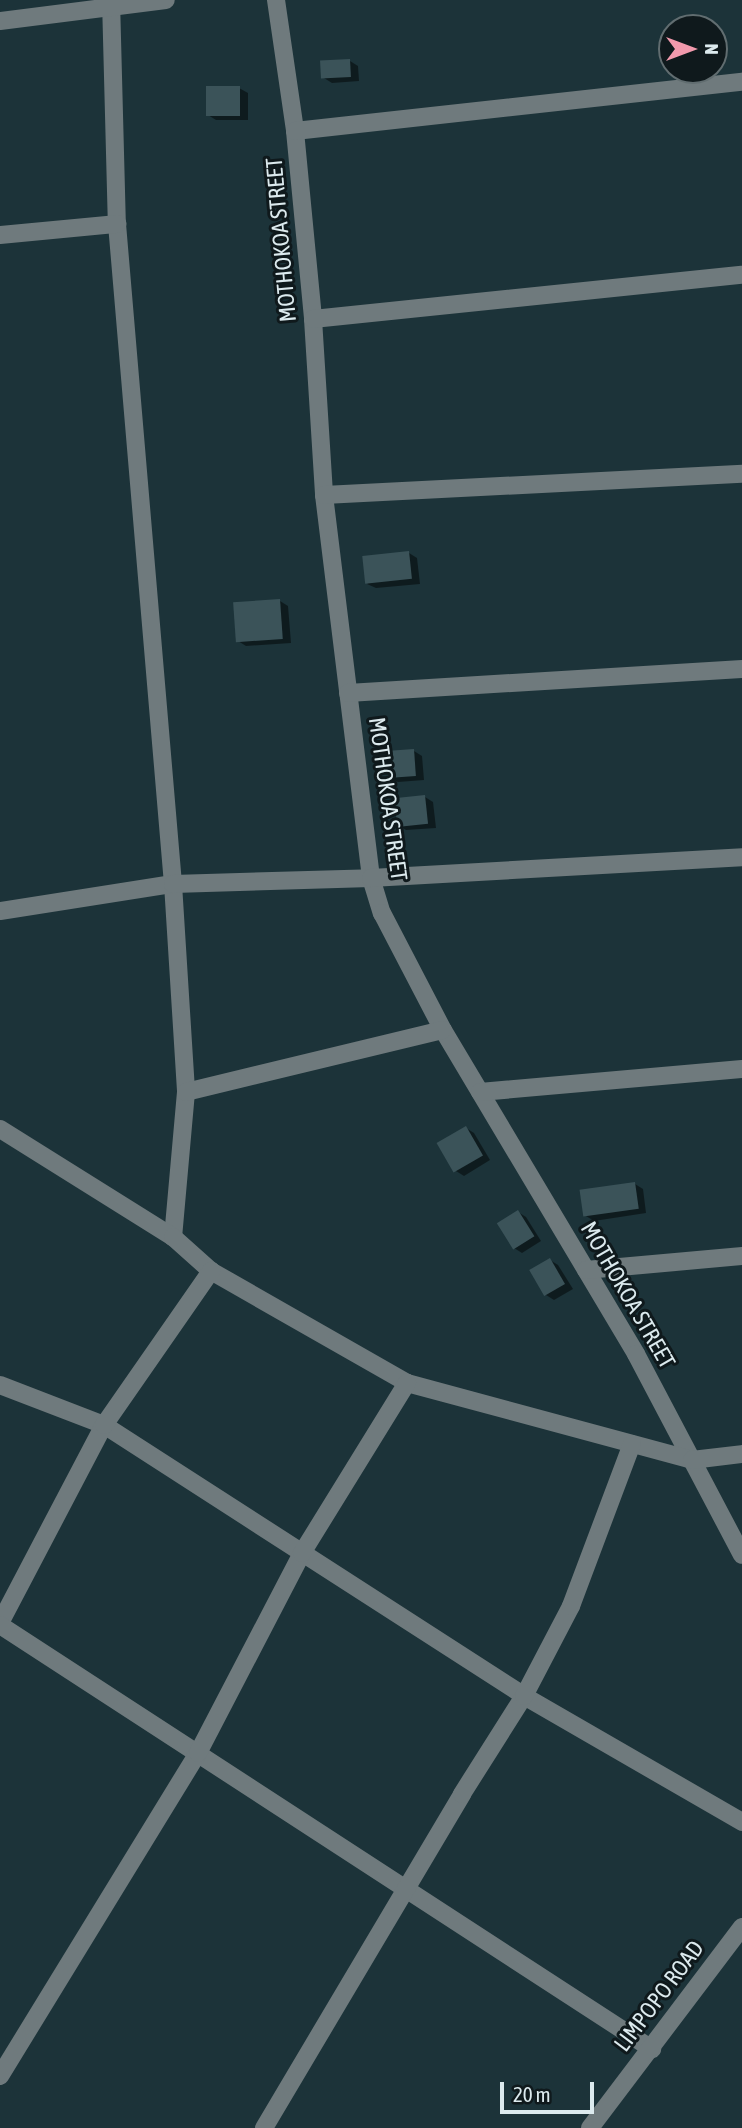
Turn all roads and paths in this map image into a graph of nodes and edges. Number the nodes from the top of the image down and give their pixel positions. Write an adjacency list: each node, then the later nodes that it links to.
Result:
1 (166, 0): 3 (street)
2 (276, 0): 6 (street, MOTHOKOA STREET)
3 (111, 3): 4 (street); 7 (street)
4 (0, 21)
5 (742, 82): 6 (street)
6 (295, 131): 10 (street, MOTHOKOA STREET)
7 (117, 224): 8 (street); 17 (street)
8 (0, 235)
9 (742, 275): 10 (street)
10 (313, 319): 12 (street, MOTHOKOA STREET)
11 (742, 474): 12 (street)
12 (324, 495): 14 (street, MOTHOKOA STREET)
13 (742, 669): 14 (street)
14 (348, 693): 16 (street, MOTHOKOA STREET)
15 (742, 858): 16 (street)
16 (371, 878): 17 (street); 19 (street, MOTHOKOA STREET)
17 (173, 884): 18 (street); 21 (street)
18 (0, 911)
19 (443, 1030): 21 (street); 22 (street, MOTHOKOA STREET)
20 (742, 1069): 22 (street)
21 (186, 1092): 24 (street)
22 (480, 1092): 26 (street, MOTHOKOA STREET)
23 (0, 1129): 24 (street)
24 (173, 1237): 27 (street)
25 (742, 1256): 26 (street)
26 (586, 1270): 33 (street, MOTHOKOA STREET)
27 (211, 1271): 28 (street); 30 (street)
28 (407, 1383): 31 (street); 34 (street)
29 (0, 1385): 30 (street)
30 (104, 1426): 34 (street); 36 (street)
31 (632, 1444): 33 (street); 37 (street)
32 (742, 1454): 33 (street)
33 (692, 1460): 35 (street, MOTHOKOA STREET)
34 (302, 1553): 37 (street); 38 (street)
35 (742, 1555)
36 (0, 1624): 38 (street)
37 (524, 1696): 39 (street); 40 (street)
38 (198, 1753): 40 (street); 43 (street)
39 (742, 1822)
40 (407, 1888): 42 (street); 44 (street)
41 (742, 1927): 42 (street, LIMPOPO ROAD)
42 (652, 2049): 45 (street, LIMPOPO ROAD)
43 (0, 2076)
44 (264, 2128)
45 (590, 2128)

